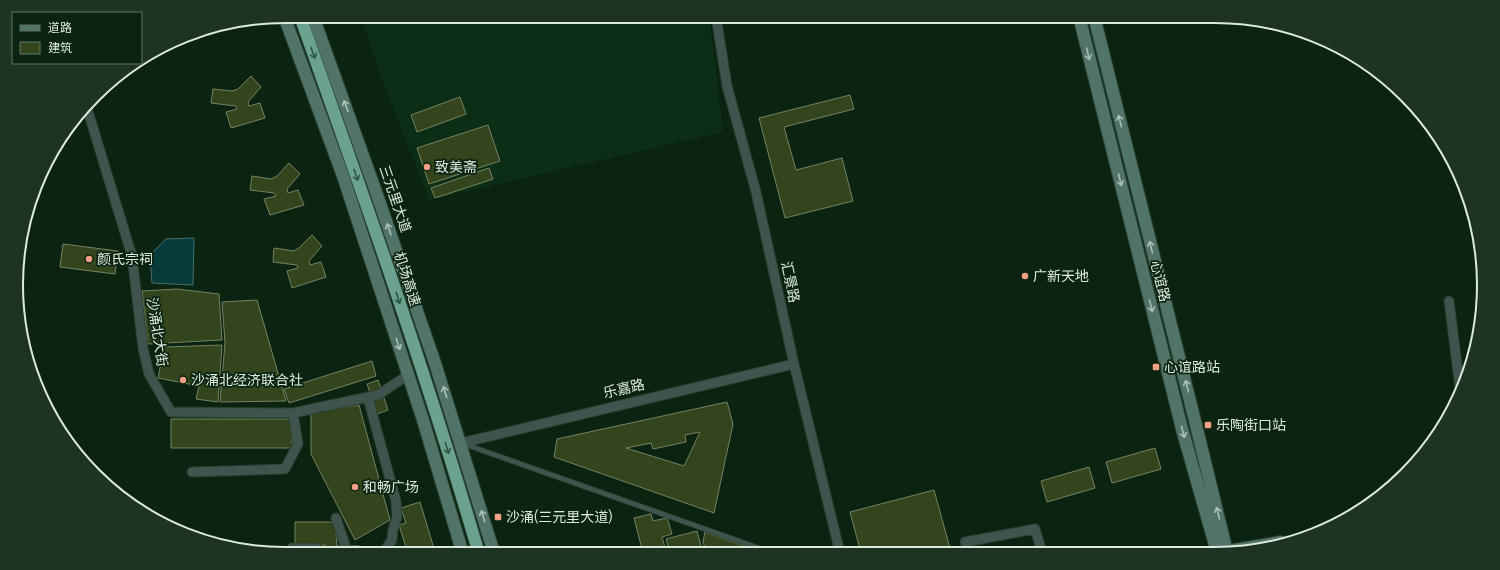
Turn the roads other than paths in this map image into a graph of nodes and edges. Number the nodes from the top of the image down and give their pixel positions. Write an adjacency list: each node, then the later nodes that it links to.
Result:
1 (287, 23): 10 (street, one-way to 10)
2 (302, 23): 21 (highway, 机场高速, one-way to 21)
3 (315, 23): 14 (street, 三元里大道, one-way to 3)
4 (717, 23): 9 (street, 汇景路)
5 (1081, 23): 26 (street, 心谊路, one-way to 26)
6 (1096, 23): 27 (street, 心谊路, one-way to 6)
7 (88, 112): 13 (street, 沙涌北大街)
8 (1449, 302): 11 (street)
9 (794, 364): 14 (street, 乐嘉路); 24 (street, 汇景路)
10 (408, 375): 12 (street, 沙涌北大街); 20 (street)
11 (1459, 380)
12 (368, 398): 13 (street, 沙涌北大街); 19 (street)
13 (294, 413): 15 (street)
14 (461, 443): 22 (street, 三元里大道, one-way to 14); 23 (lane)
15 (192, 472)
16 (336, 518): 18 (street)
17 (965, 542): 25 (street)
18 (345, 544)
19 (387, 547)
20 (460, 547)
21 (477, 547)
22 (492, 547)
23 (755, 547)
24 (839, 547)
25 (1040, 547)
26 (1222, 547)
27 (1222, 547)

